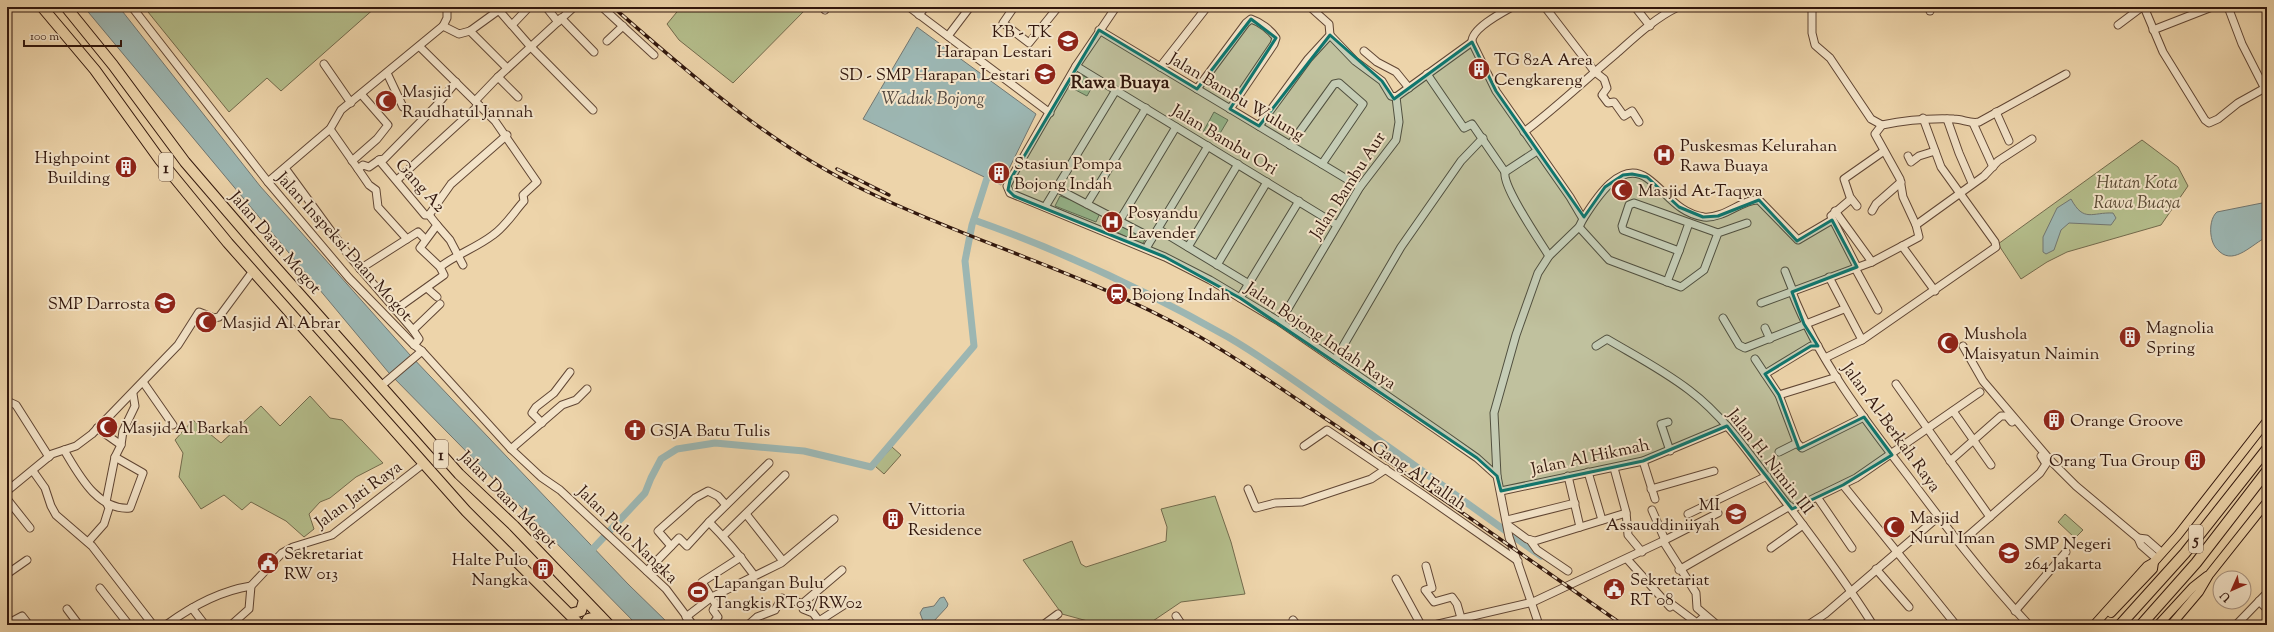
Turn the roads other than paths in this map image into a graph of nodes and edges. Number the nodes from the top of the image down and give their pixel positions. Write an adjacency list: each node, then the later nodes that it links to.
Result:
1 (42, 7): 138 (highway, Jalan Daan Mogot / 1)
2 (66, 7): 173 (highway, Jalan Daan Mogot / 1)
3 (132, 7): 99 (street, Jalan Inspeksi Daan Mogot)
4 (447, 7): 31 (street)
5 (530, 7): 29 (street)
6 (546, 7): 28 (street)
7 (574, 7): 28 (street)
8 (602, 7): 32 (street)
9 (909, 7): 27 (street)
10 (925, 7): 27 (street)
11 (970, 7): 38 (street)
12 (1014, 7): 13 (street)
13 (1058, 7)
14 (1207, 7): 48 (street)
15 (1310, 7): 37 (street)
16 (1512, 7): 39 (street)
17 (1545, 7): 50 (street)
18 (1635, 7): 33 (street)
19 (1678, 7): 26 (street)
20 (1812, 7): 75 (street)
21 (2143, 7): 30 (street); 35 (street)
22 (2212, 7): 35 (street)
23 (2228, 7): 59 (street)
24 (1113, 8): 34 (street)
25 (497, 9): 29 (street); 36 (street)
26 (1666, 10): 33 (street)
27 (919, 15): 38 (street)
28 (560, 20): 41 (street); 44 (street)
29 (512, 25): 41 (street)
30 (2118, 25)
31 (443, 26): 36 (street); 42 (street)
32 (623, 26): 40 (street); 45 (street)
33 (1650, 26): 50 (street)
34 (1099, 30): 47 (street); 48 (street, Jalan Bambu Wulung)
35 (2153, 30): 59 (street)
36 (470, 31): 49 (street)
37 (1330, 35): 62 (street); 76 (street)
38 (948, 36): 70 (street)
39 (1472, 39): 52 (street); 79 (street)
40 (607, 41)
41 (530, 46): 49 (street); 68 (street)
42 (420, 47): 51 (street); 55 (street)
43 (1364, 51): 56 (street)
44 (594, 52)
45 (654, 54)
46 (324, 64): 63 (street)
47 (1076, 66): 58 (street, Jalan Bambu Ori); 70 (street)
48 (1160, 67): 57 (street, Jalan Bambu Wulung)
49 (507, 68): 54 (street)
50 (1596, 72): 73 (street); 79 (street)
51 (387, 73): 60 (street); 65 (street)
52 (1427, 74): 56 (street); 81 (street)
53 (2066, 74): 69 (street)
54 (498, 77): 61 (street); 64 (street)
55 (456, 82): 64 (street); 90 (street)
56 (1408, 88): 62 (street)
57 (1197, 89): 67 (street, Jalan Bambu Wulung); 67 (street)
58 (1116, 90): 66 (street, Jalan Bambu Ori); 103 (street)
59 (2266, 91)
60 (361, 94): 63 (street); 91 (street)
61 (518, 97)
62 (1396, 97): 104 (street, Jalan Bambu Aur)
63 (351, 103): 78 (street)
64 (477, 103): 80 (street); 98 (street)
65 (403, 106)
66 (1146, 108): 77 (street, Jalan Bambu Ori); 108 (street)
67 (1230, 109): 76 (street, Jalan Bambu Wulung)
68 (593, 110)
69 (1996, 112): 74 (street); 83 (street)
70 (1050, 113): 110 (street, Jalan Bojong Indah Raya)
71 (1923, 118): 72 (street); 75 (street); 88 (street)
72 (1947, 119): 74 (street); 102 (street)
73 (1639, 122)
74 (1973, 123): 94 (street)
75 (1882, 125): 87 (street)
76 (1259, 126): 84 (street, Jalan Bambu Wulung)
77 (1176, 127): 85 (street, Jalan Bambu Ori); 115 (street)
78 (330, 129): 91 (street); 95 (street)
79 (1524, 132): 86 (street)
80 (507, 135): 113 (street); 130 (street)
81 (1483, 138): 97 (street); 167 (street)
82 (2032, 139): 94 (street)
83 (2009, 141)
84 (1290, 145): 93 (street, Jalan Bambu Wulung); 93 (street)
85 (1208, 146): 92 (street, Jalan Bambu Ori); 123 (street)
86 (1538, 151): 97 (street); 114 (street)
87 (1884, 151): 101 (street); 106 (street)
88 (1935, 151): 89 (street); 105 (street)
89 (1908, 156)
90 (379, 160): 96 (street, Gang A2); 98 (street, Gang A2)
91 (352, 161): 96 (street)
92 (1238, 164): 100 (street, Jalan Bambu Ori); 128 (street)
93 (1322, 164): 104 (street, Jalan Bambu Wulung)
94 (1993, 167): 102 (street)
95 (285, 168): 99 (street); 137 (street)
96 (358, 169): 125 (street)
97 (1505, 172): 131 (street)
98 (397, 180): 113 (street, Gang A2)
99 (268, 182): 160 (street, Jalan Inspeksi Daan Mogot)
100 (1267, 182): 107 (street, Jalan Bambu Ori); 134 (street)
101 (1901, 182): 112 (street); 121 (street)
102 (1972, 183): 105 (street)
103 (1056, 188): 108 (street); 110 (street)
104 (1360, 188): 120 (street, Jalan Bambu Aur)
105 (1960, 192): 121 (street); 144 (street)
106 (1851, 199): 109 (street); 111 (street)
107 (1299, 201): 120 (street, Jalan Bambu Ori); 142 (street)
108 (1087, 204): 115 (street)
109 (1857, 206)
110 (1045, 208): 147 (street, Jalan Bojong Indah Raya)
111 (1835, 211): 116 (street); 132 (street)
112 (1872, 211)
113 (429, 215): 119 (street, Gang A2)
114 (1583, 219): 116 (street); 122 (street)
115 (1120, 220): 123 (street)
116 (1832, 220): 136 (street)
117 (1689, 223): 124 (street); 129 (street); 129 (street)
118 (1747, 223): 124 (street)
119 (437, 225): 126 (street, Gang A2); 130 (street)
120 (1338, 225): 154 (street, Jalan Bambu Aur)
121 (1916, 225): 127 (street)
122 (1578, 227): 131 (street); 141 (street)
123 (1158, 228): 128 (street)
124 (1718, 233): 141 (street)
125 (407, 239): 126 (street); 137 (street)
126 (425, 239): 135 (street, Gang A2)
127 (1902, 246): 132 (street); 144 (street)
128 (1188, 247): 134 (street)
129 (1679, 251): 141 (street)
130 (456, 255): 133 (street); 135 (street)
131 (1549, 256): 212 (street)
132 (1872, 262): 136 (street)
133 (463, 265)
134 (1217, 265): 142 (street)
135 (440, 268): 143 (street)
136 (1856, 268): 140 (street); 152 (street)
137 (360, 269): 151 (street)
138 (253, 271): 171 (street); 203 (highway, Jalan Daan Mogot / 1)
139 (1785, 271): 145 (street, Jalan Al-Berkah Raya)
140 (1829, 277): 145 (street); 150 (street)
141 (1667, 282)
142 (1249, 284): 147 (street)
143 (428, 289): 146 (street); 151 (street)
144 (1935, 291): 159 (street)
145 (1793, 292): 148 (street); 155 (street, Jalan Al-Berkah Raya)
146 (437, 297)
147 (1240, 298): 154 (street, Jalan Bojong Indah Raya)
148 (1762, 303)
149 (440, 304): 157 (street)
150 (1844, 309): 155 (street); 159 (street)
151 (395, 310): 157 (street)
152 (1878, 310)
153 (1723, 318): 158 (street)
154 (1280, 322): 167 (street, Jalan Bojong Indah Raya)
155 (1804, 324): 158 (street); 162 (street, Jalan Al-Berkah Raya)
156 (1765, 328): 158 (street)
157 (412, 330): 160 (street)
158 (1770, 339)
159 (1862, 340): 165 (street)
160 (414, 345): 164 (street, Jalan Inspeksi Daan Mogot)
161 (1596, 346): 185 (street, Jalan H. Nimin III)
162 (1818, 346): 165 (street, Jalan Al-Berkah Raya); 169 (street)
163 (1963, 346): 255 (street)
164 (420, 353): 173 (street); 192 (street, Jalan Inspeksi Daan Mogot)
165 (1825, 358): 170 (street, Jalan Al-Berkah Raya)
166 (1755, 359): 169 (street)
167 (1335, 360): 212 (street, Jalan Bojong Indah Raya)
168 (570, 372): 183 (street)
169 (1765, 374): 177 (street)
170 (1837, 377): 177 (street); 180 (street, Jalan Al-Berkah Raya)
171 (143, 382): 176 (street); 184 (street)
172 (1896, 384): 187 (street)
173 (381, 386): 275 (highway, Jalan Daan Mogot / 1)
174 (587, 389): 183 (street)
175 (1980, 392): 179 (street)
176 (133, 394): 186 (street); 190 (street)
177 (1779, 395): 189 (street)
178 (7, 400): 198 (street)
179 (1953, 411): 187 (street); 188 (street)
180 (1864, 417): 189 (street); 197 (street, Jalan Al-Berkah Raya)
181 (2267, 421): 255 (main road)
182 (1668, 422): 195 (street)
183 (542, 423): 192 (street)
184 (173, 425)
185 (1727, 426): 195 (street, Jalan Al Hikmah); 214 (street, Jalan H. Nimin III)
186 (97, 428): 190 (street); 194 (street)
187 (1927, 428): 197 (street); 201 (street)
188 (1973, 441): 201 (street); 204 (street); 235 (street)
189 (1797, 443): 196 (street)
190 (121, 445): 199 (street)
191 (1304, 446): 206 (street, Gang Al Fallah)
192 (511, 449): 216 (street, Jalan Inspeksi Daan Mogot)
193 (2267, 449): 320 (highway, 5)
194 (64, 450): 198 (street); 224 (street)
195 (1670, 451): 200 (street, Jalan Al Hikmah)
196 (1779, 452)
197 (1892, 455): 215 (street); 234 (street, Jalan Al-Berkah Raya)
198 (48, 457): 207 (street)
199 (115, 457): 224 (street); 224 (street)
200 (1643, 461): 205 (street, Jalan Al Hikmah); 217 (street)
201 (1950, 461): 235 (street)
202 (769, 463): 227 (street)
203 (423, 464): 270 (street, Jalan Jati Raya); 285 (highway, Jalan Daan Mogot / 1)
204 (1991, 465)
205 (1614, 468): 209 (street, Jalan Al Hikmah); 230 (street)
206 (1386, 469): 218 (street); 259 (street, Gang Al Fallah)
207 (33, 471): 220 (street); 246 (street)
208 (2267, 471): 321 (highway, 5)
209 (1588, 472): 213 (street, Jalan Al Hikmah); 237 (street)
210 (1714, 472): 217 (street)
211 (785, 475): 232 (street)
212 (1497, 476): 219 (street)
213 (1568, 476): 219 (street, Jalan Al Hikmah); 226 (street)
214 (1767, 476): 228 (street, Jalan H. Nimin III); 233 (street)
215 (1843, 485): 221 (street); 252 (street)
216 (555, 486): 264 (street, Jalan Pulo Nangka)
217 (1652, 488): 223 (street)
218 (1248, 489)
219 (1501, 490): 242 (street)
220 (7, 491)
221 (1817, 497): 228 (street); 250 (street)
222 (7, 499): 241 (street)
223 (1655, 499)
224 (106, 502): 246 (street)
225 (2267, 502): 268 (main road)
226 (1575, 503): 240 (street); 242 (street)
227 (726, 505): 238 (street); 248 (street)
228 (1791, 508): 239 (street, Jalan H. Nimin III); 263 (street)
229 (1652, 510): 245 (street)
230 (1626, 513): 237 (street); 251 (street)
231 (1718, 513): 245 (street)
232 (746, 514): 243 (street); 258 (street)
233 (1688, 514)
234 (1938, 517): 247 (street, Jalan Al-Berkah Raya); 252 (street)
235 (1990, 517): 247 (street)
236 (834, 519): 258 (street)
237 (1602, 520): 240 (street)
238 (709, 522): 243 (street); 248 (street)
239 (1803, 525): 249 (street); 272 (street, Jalan H. Nimin III)
240 (1580, 527): 244 (street)
241 (30, 528)
242 (1508, 528): 244 (street); 259 (street)
243 (723, 536): 254 (street)
244 (1530, 540): 265 (street)
245 (1664, 541): 251 (street); 263 (street)
246 (88, 542): 298 (street)
247 (1961, 542): 284 (street, Jalan Al-Berkah Raya)
248 (671, 546): 264 (street)
249 (1771, 548)
250 (1852, 548)
251 (1642, 552): 256 (street)
252 (1896, 552): 261 (street); 316 (street)
253 (2066, 552): 284 (street)
254 (741, 557): 267 (street); 274 (street)
255 (2158, 558): 318 (main road); 319 (main road)
256 (1627, 559): 277 (street); 289 (street)
257 (27, 560): 266 (street)
258 (783, 561): 267 (street)
259 (1518, 562): 277 (street)
260 (1426, 566): 291 (street)
261 (1876, 569): 272 (street); 280 (street)
262 (842, 570): 278 (street)
263 (1679, 570): 289 (street)
264 (647, 571): 290 (street, Jalan Pulo Nangka)
265 (1568, 571)
266 (7, 574)
267 (754, 575): 274 (street)
268 (2209, 575): 322 (main road); 323 (main road)
269 (1396, 579): 310 (street)
270 (251, 586): 281 (street); 301 (street)
271 (100, 588): 297 (street)
272 (1852, 591): 314 (street); 315 (street, Jalan H. Nimin III)
273 (2267, 593): 276 (street)
274 (712, 597): 290 (street); 306 (street)
275 (584, 600): 285 (highway); 287 (highway, Jalan Daan Mogot / 1)
276 (2259, 601): 283 (street); 324 (street)
277 (1533, 602): 291 (street); 312 (street)
278 (802, 604): 292 (street); 307 (street)
279 (844, 605): 292 (street)
280 (1909, 607)
281 (192, 608): 299 (street); 300 (street)
282 (67, 609): 296 (street)
283 (2267, 609)
284 (2015, 610): 317 (street, Jalan Al-Berkah Raya)
285 (570, 614): 302 (highway, Jalan Daan Mogot / 1)
286 (1058, 614): 308 (street)
287 (600, 616): 303 (highway); 304 (highway, Jalan Daan Mogot / 1)
288 (1176, 616): 309 (street)
289 (1705, 616): 313 (street)
290 (686, 617): 305 (street, Jalan Pulo Nangka)
291 (1461, 618): 293 (street)
292 (816, 623)
293 (1451, 623): 311 (street)
294 (7, 624): 295 (street)
295 (30, 625)
296 (79, 625)
297 (129, 625)
298 (153, 625)
299 (166, 625)
300 (205, 625)
301 (232, 625)
302 (580, 625)
303 (585, 625)
304 (609, 625)
305 (693, 625)
306 (718, 625)
307 (748, 625)
308 (1043, 625)
309 (1182, 625)
310 (1421, 625)
311 (1434, 625)
312 (1540, 625)
313 (1717, 625)
314 (1808, 625)
315 (1873, 625)
316 (1956, 625)
317 (2029, 625)
318 (2094, 625)
319 (2101, 625)
320 (2120, 625)
321 (2140, 625)
322 (2158, 625)
323 (2171, 625)
324 (2236, 625)

